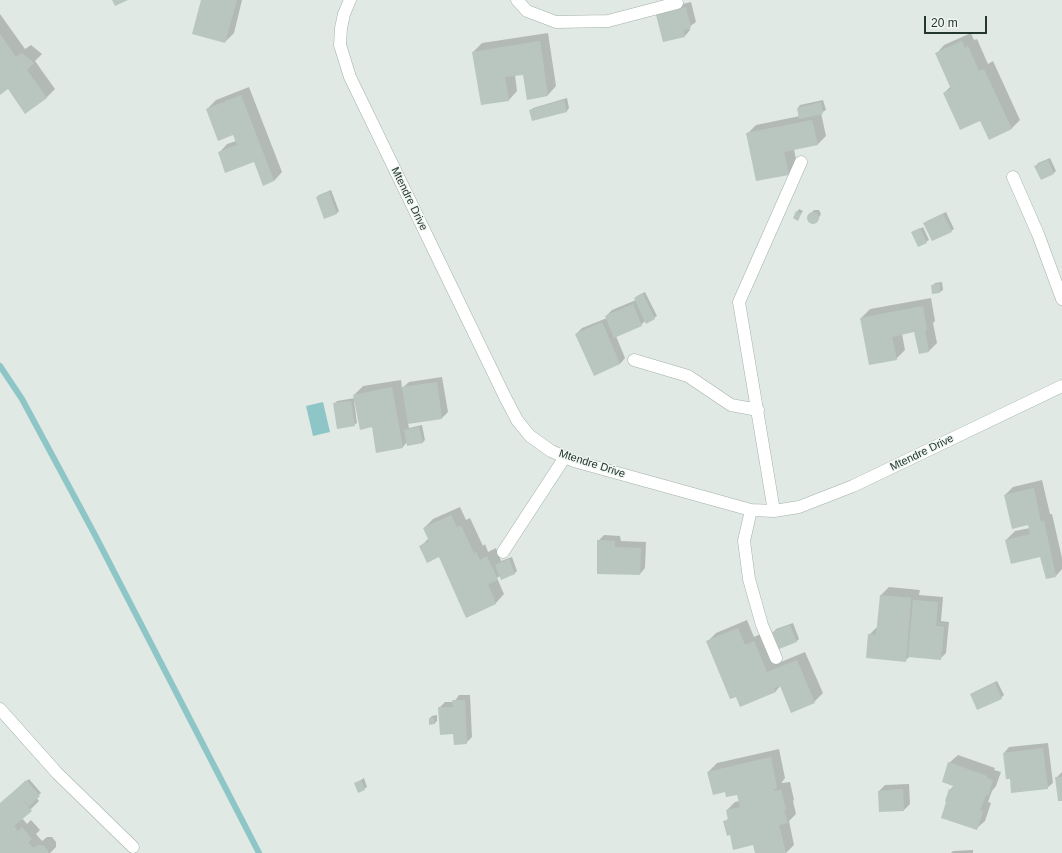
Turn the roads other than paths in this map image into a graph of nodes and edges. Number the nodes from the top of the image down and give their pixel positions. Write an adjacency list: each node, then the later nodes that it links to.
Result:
1 (350, 0): 10 (street, Mtendre Drive)
2 (517, 0): 3 (street)
3 (677, 3)
4 (801, 162): 9 (street)
5 (1013, 177): 6 (street)
6 (1062, 299)
7 (634, 360): 9 (street)
8 (1062, 386): 12 (street, Mtendre Drive)
9 (758, 410): 12 (street)
10 (565, 457): 11 (street, Mtendre Drive); 13 (street)
11 (751, 510): 12 (street, Mtendre Drive); 14 (street)
12 (774, 512)
13 (503, 552)
14 (776, 658)
15 (0, 709): 16 (street)
16 (133, 847)

